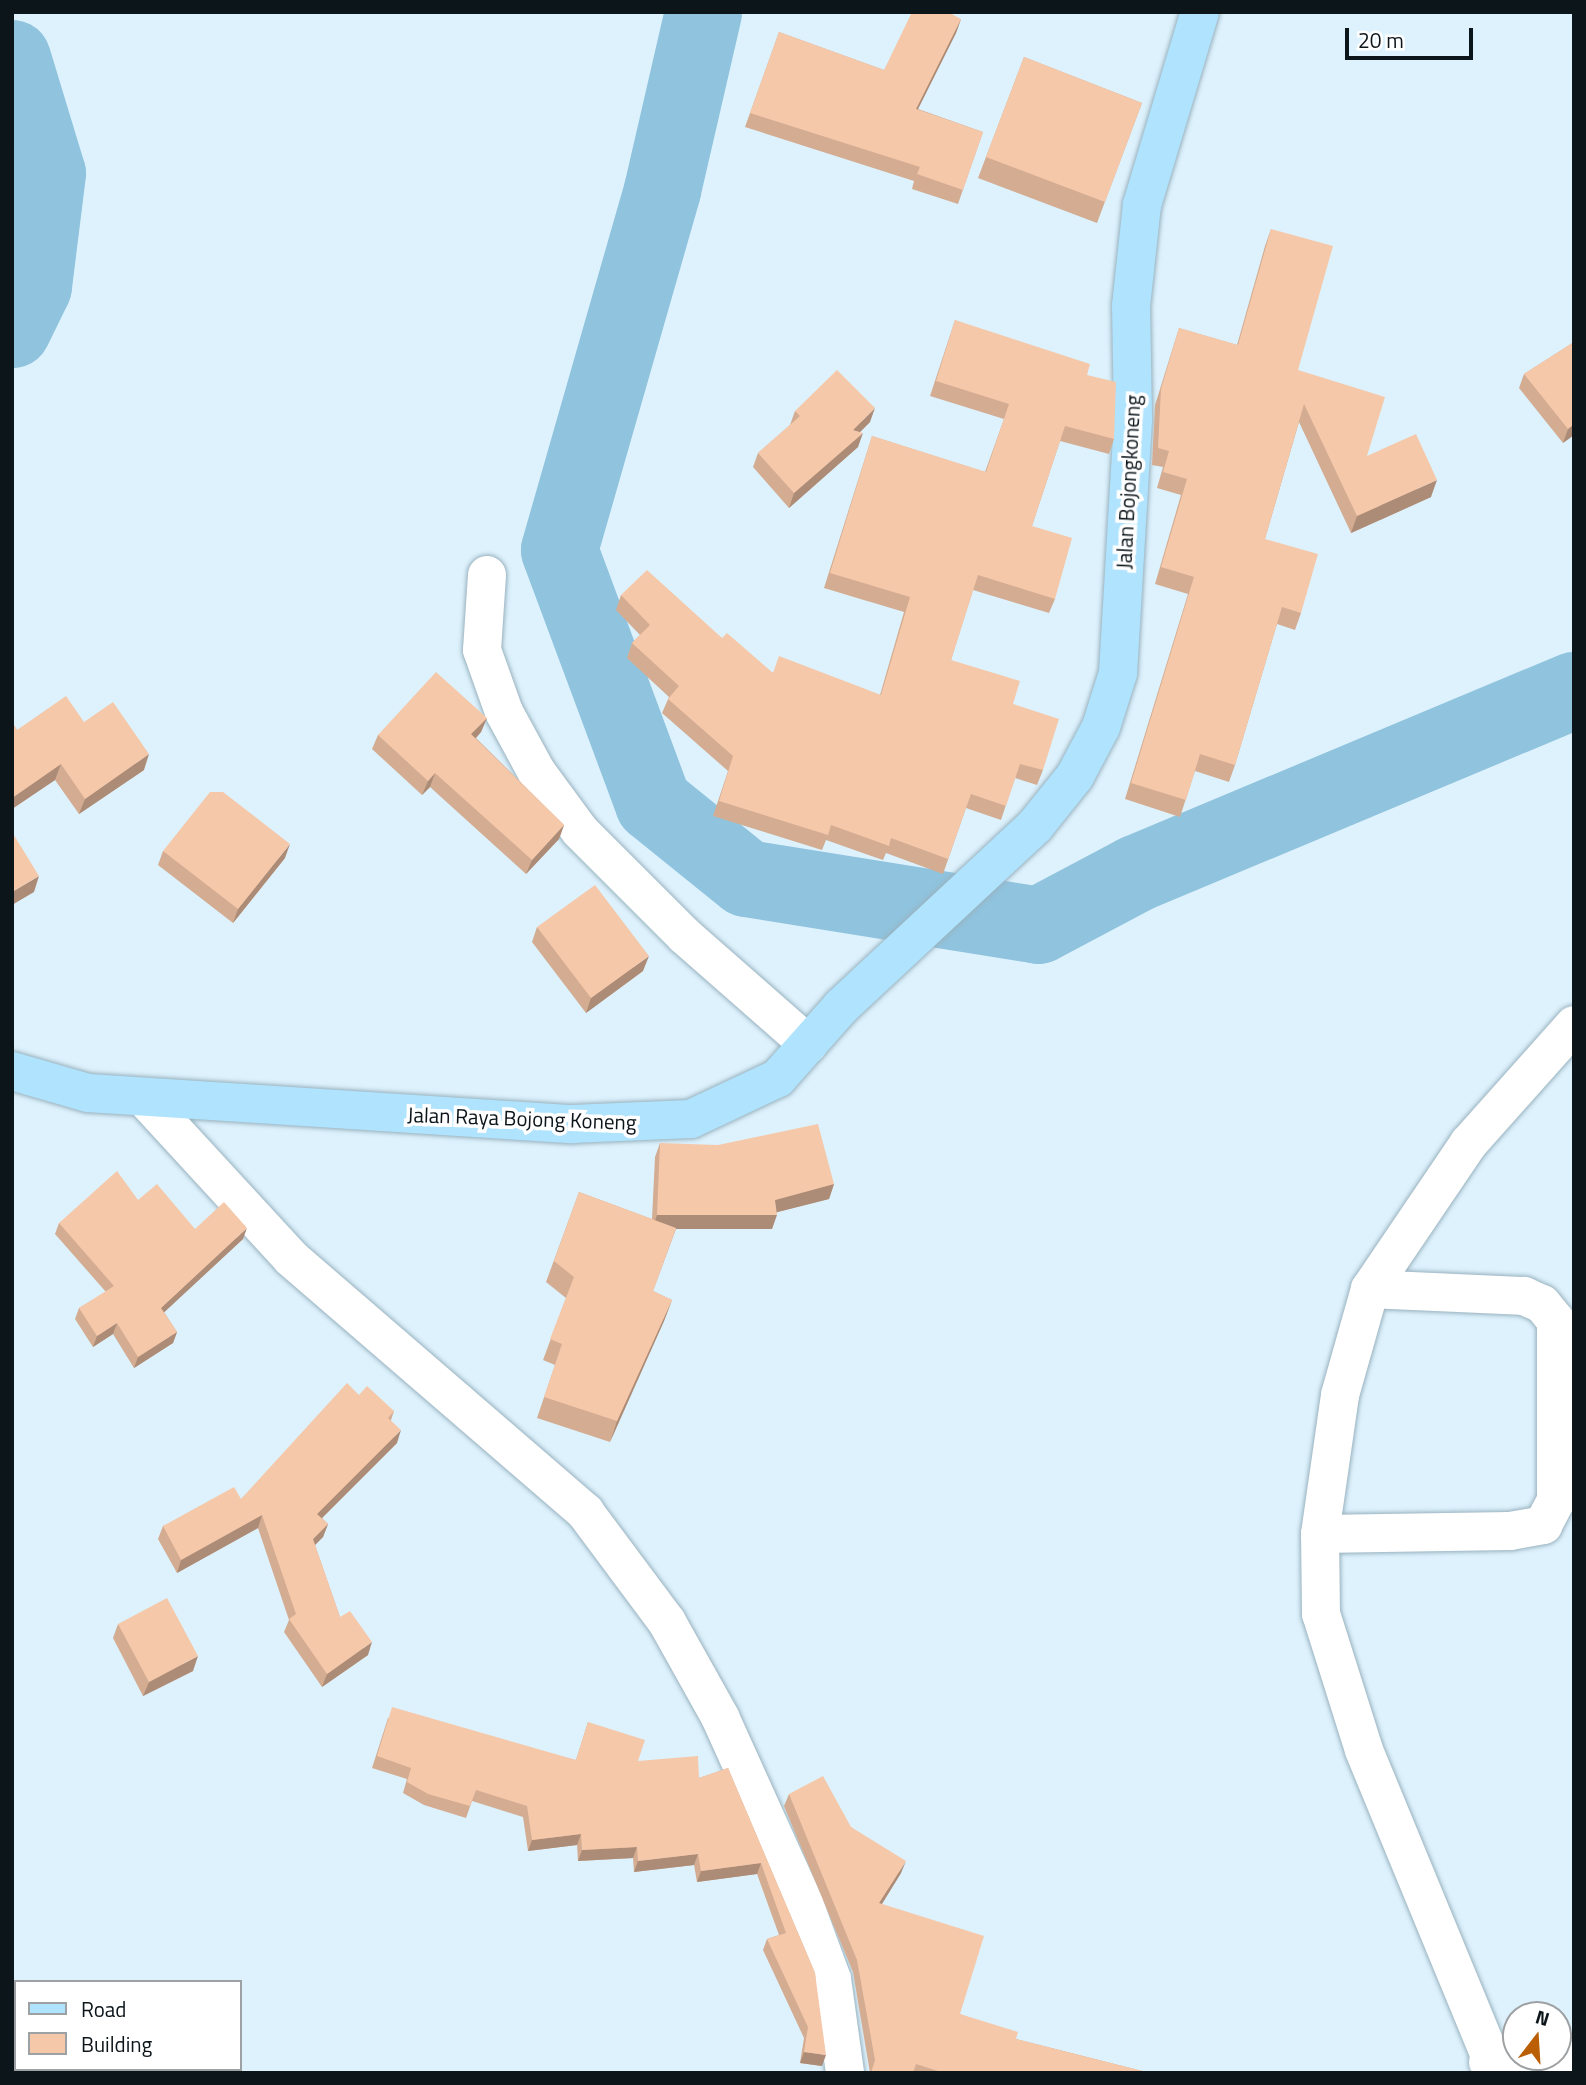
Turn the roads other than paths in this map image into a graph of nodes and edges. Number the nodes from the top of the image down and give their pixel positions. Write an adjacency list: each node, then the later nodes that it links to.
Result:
1 (1200, 12): 3 (main road, Jalan Bojongkoneng)
2 (487, 575): 5 (street)
3 (950, 900): 5 (main road, Jalan Raya Bojong Koneng)
4 (1574, 1025): 8 (street)
5 (808, 1044): 7 (main road, Jalan Raya Bojong Koneng)
6 (12, 1072): 7 (main road, Jalan Raya Bojong Koneng)
7 (144, 1098): 12 (street)
8 (1370, 1289): 9 (street); 9 (street)
9 (1320, 1534): 11 (street)
10 (1574, 2057): 11 (street)
11 (1493, 2067)
12 (845, 2073)

